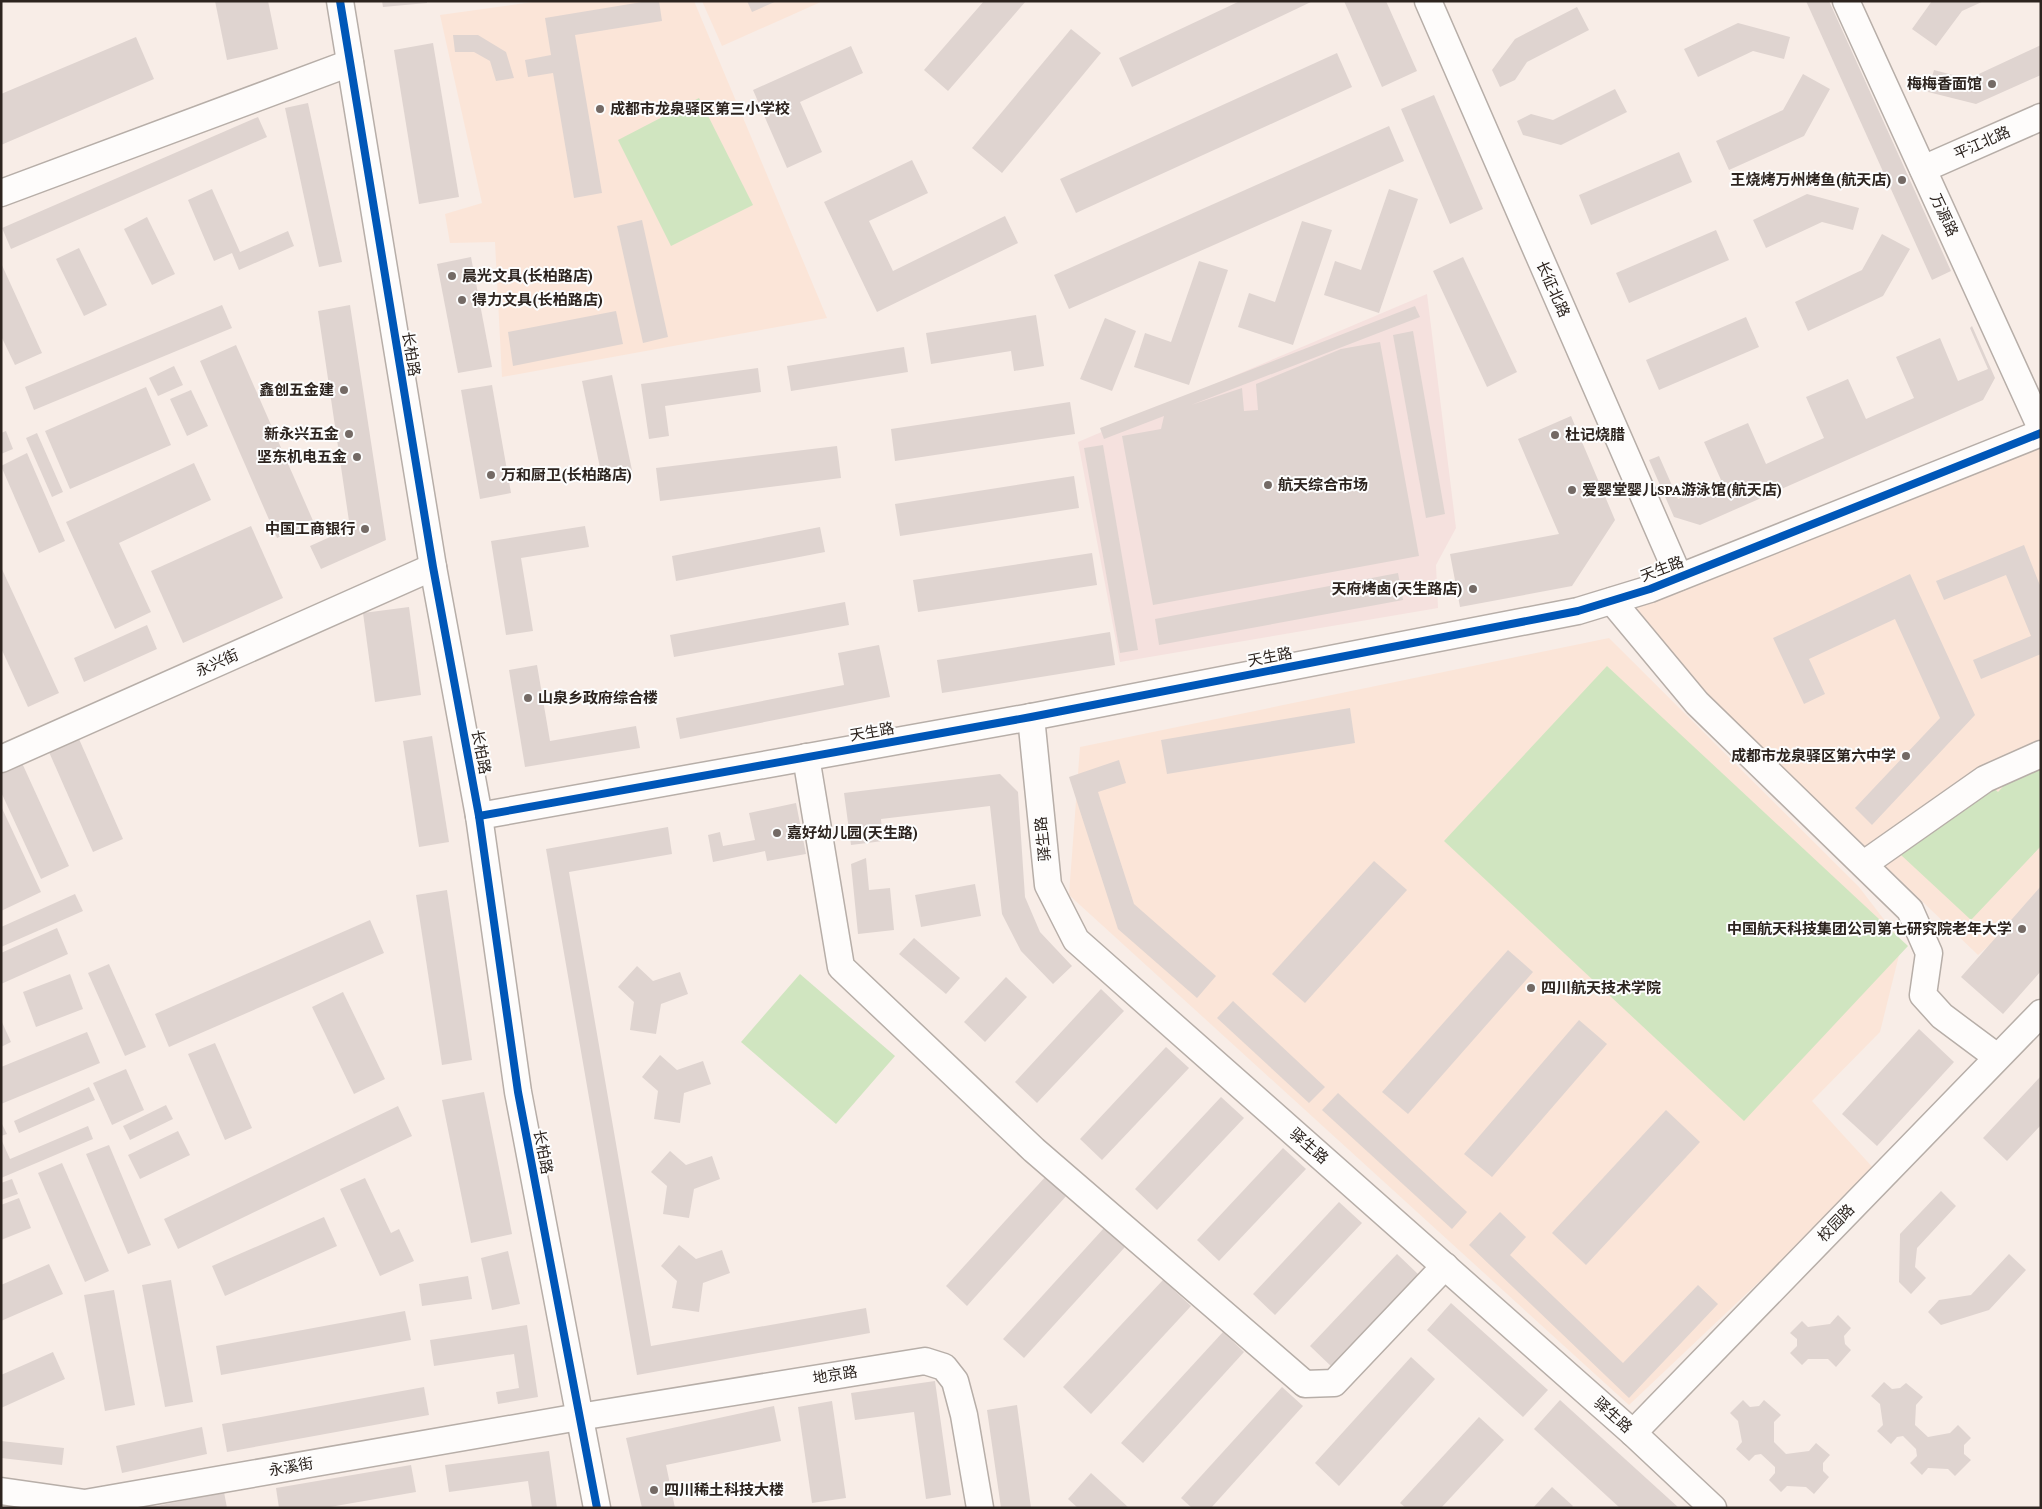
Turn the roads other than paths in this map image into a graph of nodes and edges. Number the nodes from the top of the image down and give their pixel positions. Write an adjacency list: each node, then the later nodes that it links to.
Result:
1 (340, 1): 4 (street, 长柏路)
2 (1428, 1): 11 (street, 长征北路)
3 (1846, 1): 6 (street, 万源路)
4 (350, 63): 7 (street); 10 (street, 长柏路)
5 (2041, 117): 6 (street, 平江北路)
6 (1923, 169): 8 (street, 万源路)
7 (1, 193)
8 (2041, 428)
9 (2041, 433): 11 (street, 天生路)
10 (432, 567): 16 (street, 永兴街); 17 (street, 长柏路)
11 (1679, 577): 12 (street, 天生路)
12 (1612, 601): 13 (street, 天生路); 18 (street)
13 (1031, 717): 15 (street, 天生路); 21 (street, 驿生路)
14 (2041, 754): 18 (street)
15 (806, 757): 17 (street, 天生路); 21 (street)
16 (1, 759)
17 (479, 816): 22 (street, 长柏路)
18 (1864, 864): 20 (street)
19 (2041, 1013): 20 (street, 校园路)
20 (1997, 1057): 23 (street, 校园路)
21 (1445, 1266): 23 (street, 驿生路)
22 (579, 1417): 25 (street, 永溪街); 26 (street, 长柏路); 27 (street, 地京路)
23 (1633, 1433): 28 (street, 驿生路)
24 (1, 1491): 25 (street, 永溪街)
25 (85, 1505)
26 (596, 1508)
27 (980, 1508)
28 (1713, 1508)

